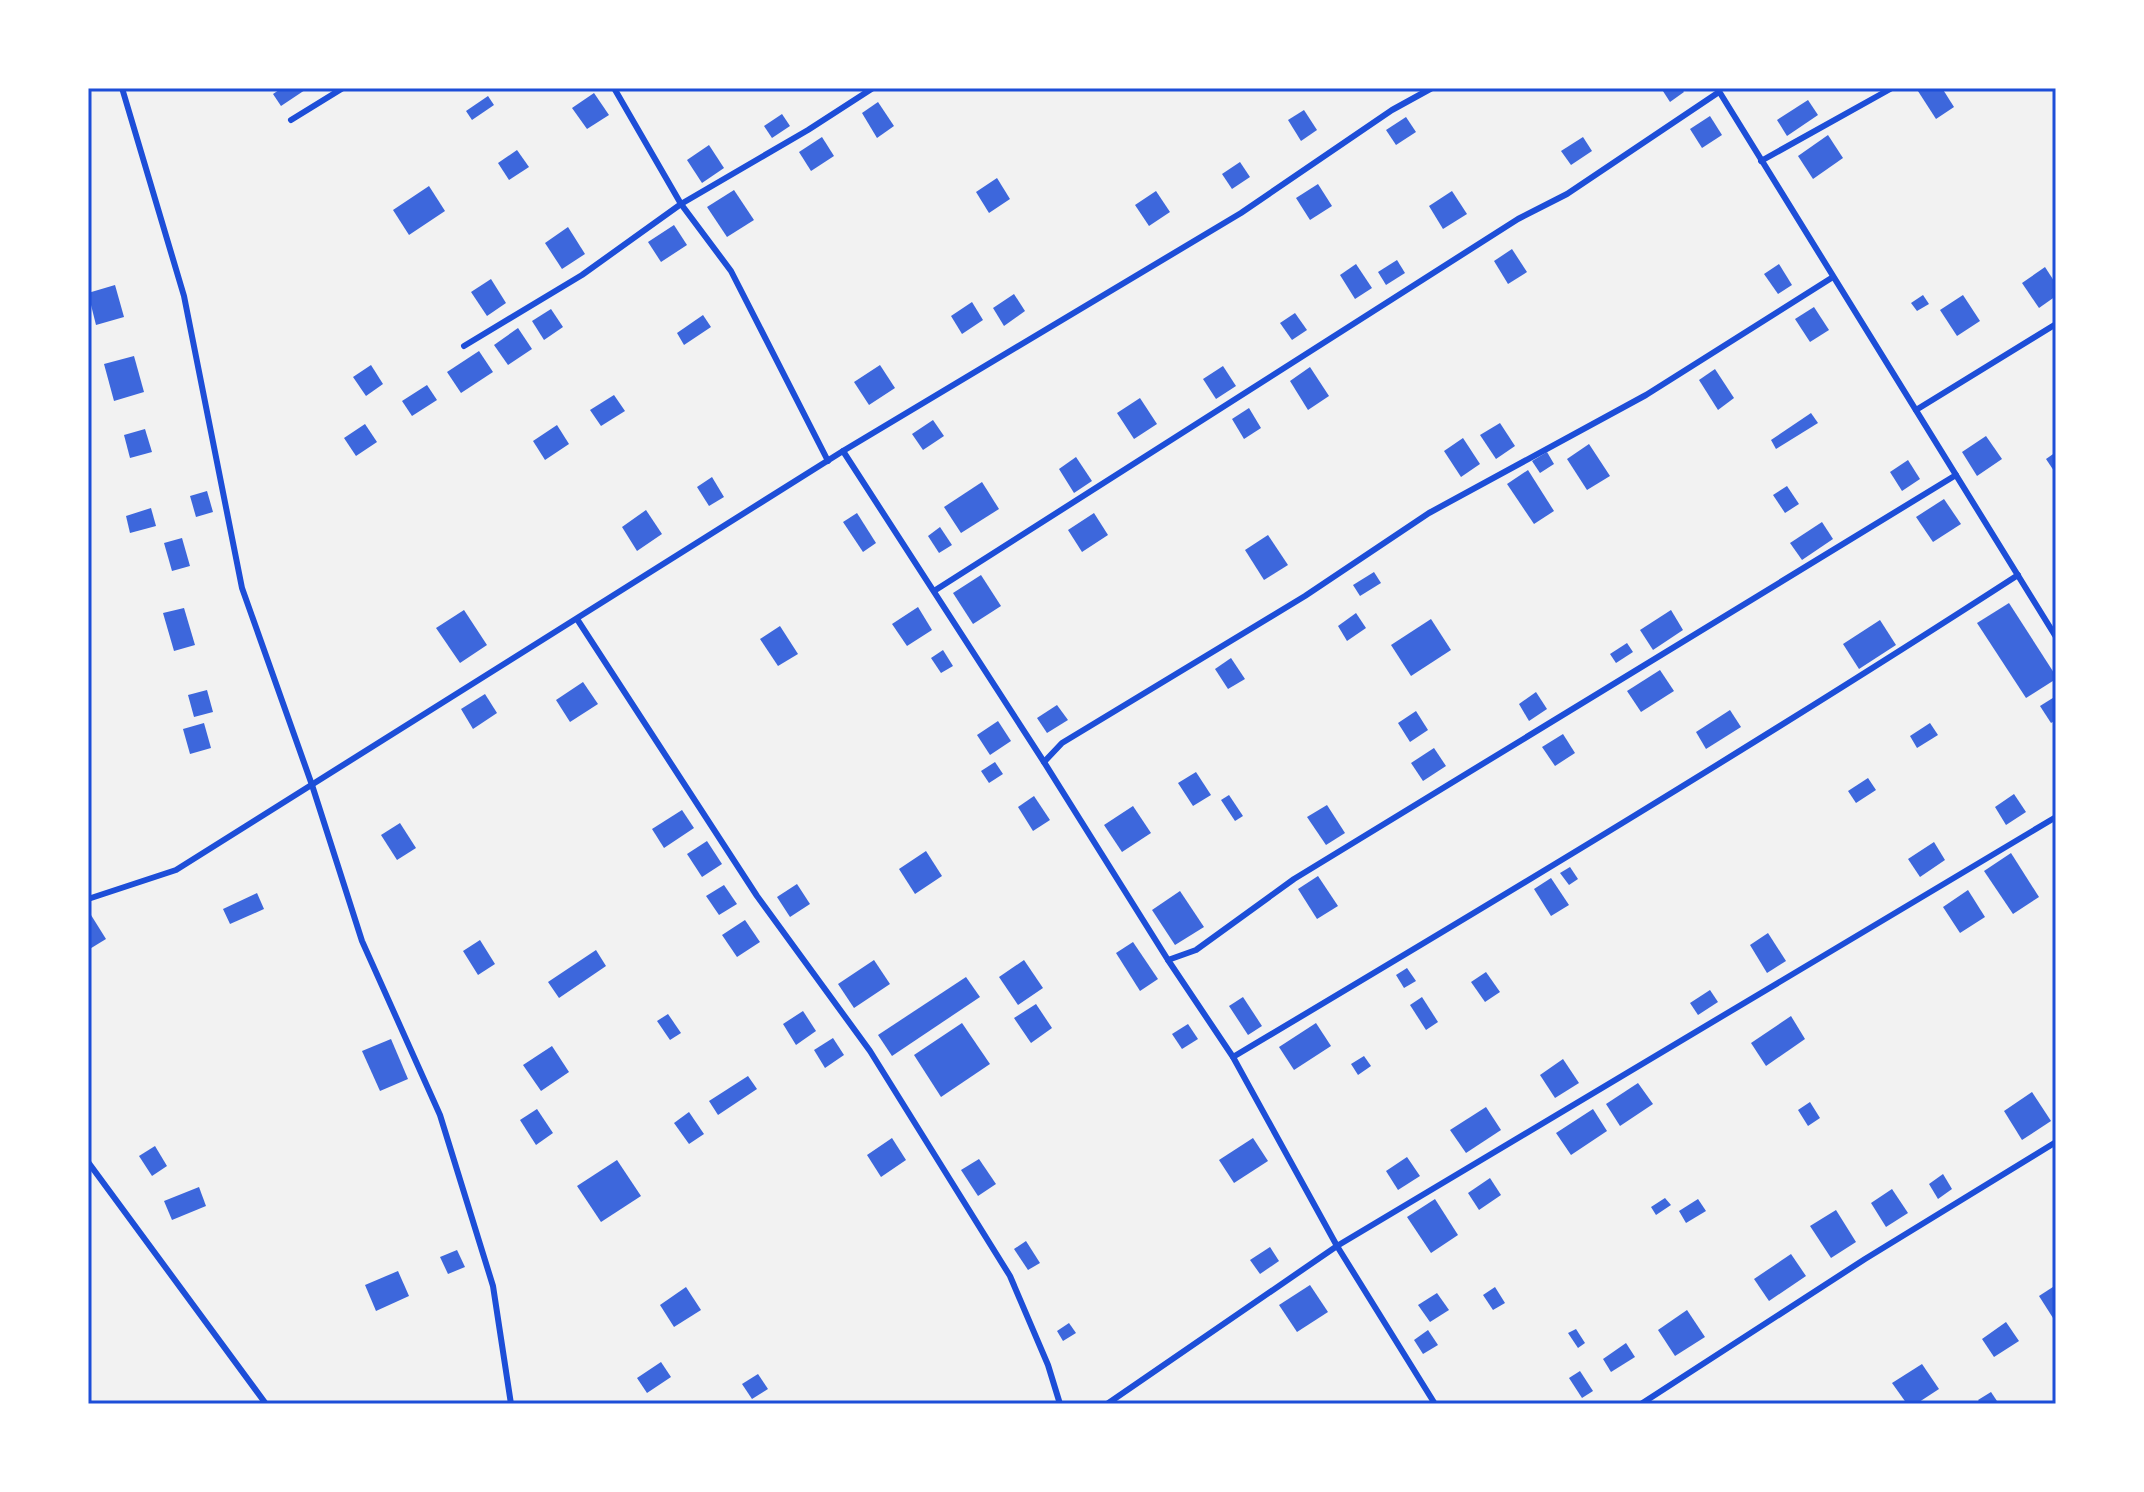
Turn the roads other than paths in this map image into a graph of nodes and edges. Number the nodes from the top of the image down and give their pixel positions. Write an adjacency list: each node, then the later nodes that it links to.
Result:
1 (122, 88): 23 (lane)
2 (343, 88): 8 (lane)
3 (614, 88): 10 (lane)
4 (873, 88): 10 (lane)
5 (1432, 88): 15 (lane)
6 (1892, 88): 9 (lane)
7 (1718, 90): 9 (lane); 19 (lane)
8 (291, 120)
9 (1761, 161): 11 (lane)
10 (681, 204): 13 (lane); 16 (lane)
11 (1833, 277): 14 (lane); 22 (lane)
12 (2056, 324): 14 (lane)
13 (464, 346)
14 (1916, 410): 17 (lane)
15 (843, 451): 16 (lane); 19 (lane)
16 (828, 461): 20 (lane)
17 (1956, 475): 18 (lane); 26 (lane)
18 (2018, 575): 21 (lane); 27 (lane)
19 (934, 591): 22 (lane)
20 (577, 619): 23 (lane); 33 (lane)
21 (2056, 637)
22 (1044, 762): 26 (lane)
23 (312, 785): 25 (lane); 32 (lane)
24 (2056, 817): 30 (lane)
25 (88, 899)
26 (1168, 960): 27 (lane)
27 (1233, 1057): 30 (lane)
28 (2056, 1142): 36 (lane)
29 (88, 1162): 31 (lane)
30 (1337, 1246): 34 (lane); 35 (lane)
31 (266, 1404)
32 (511, 1404)
33 (1060, 1404)
34 (1107, 1404)
35 (1435, 1404)
36 (1641, 1404)

